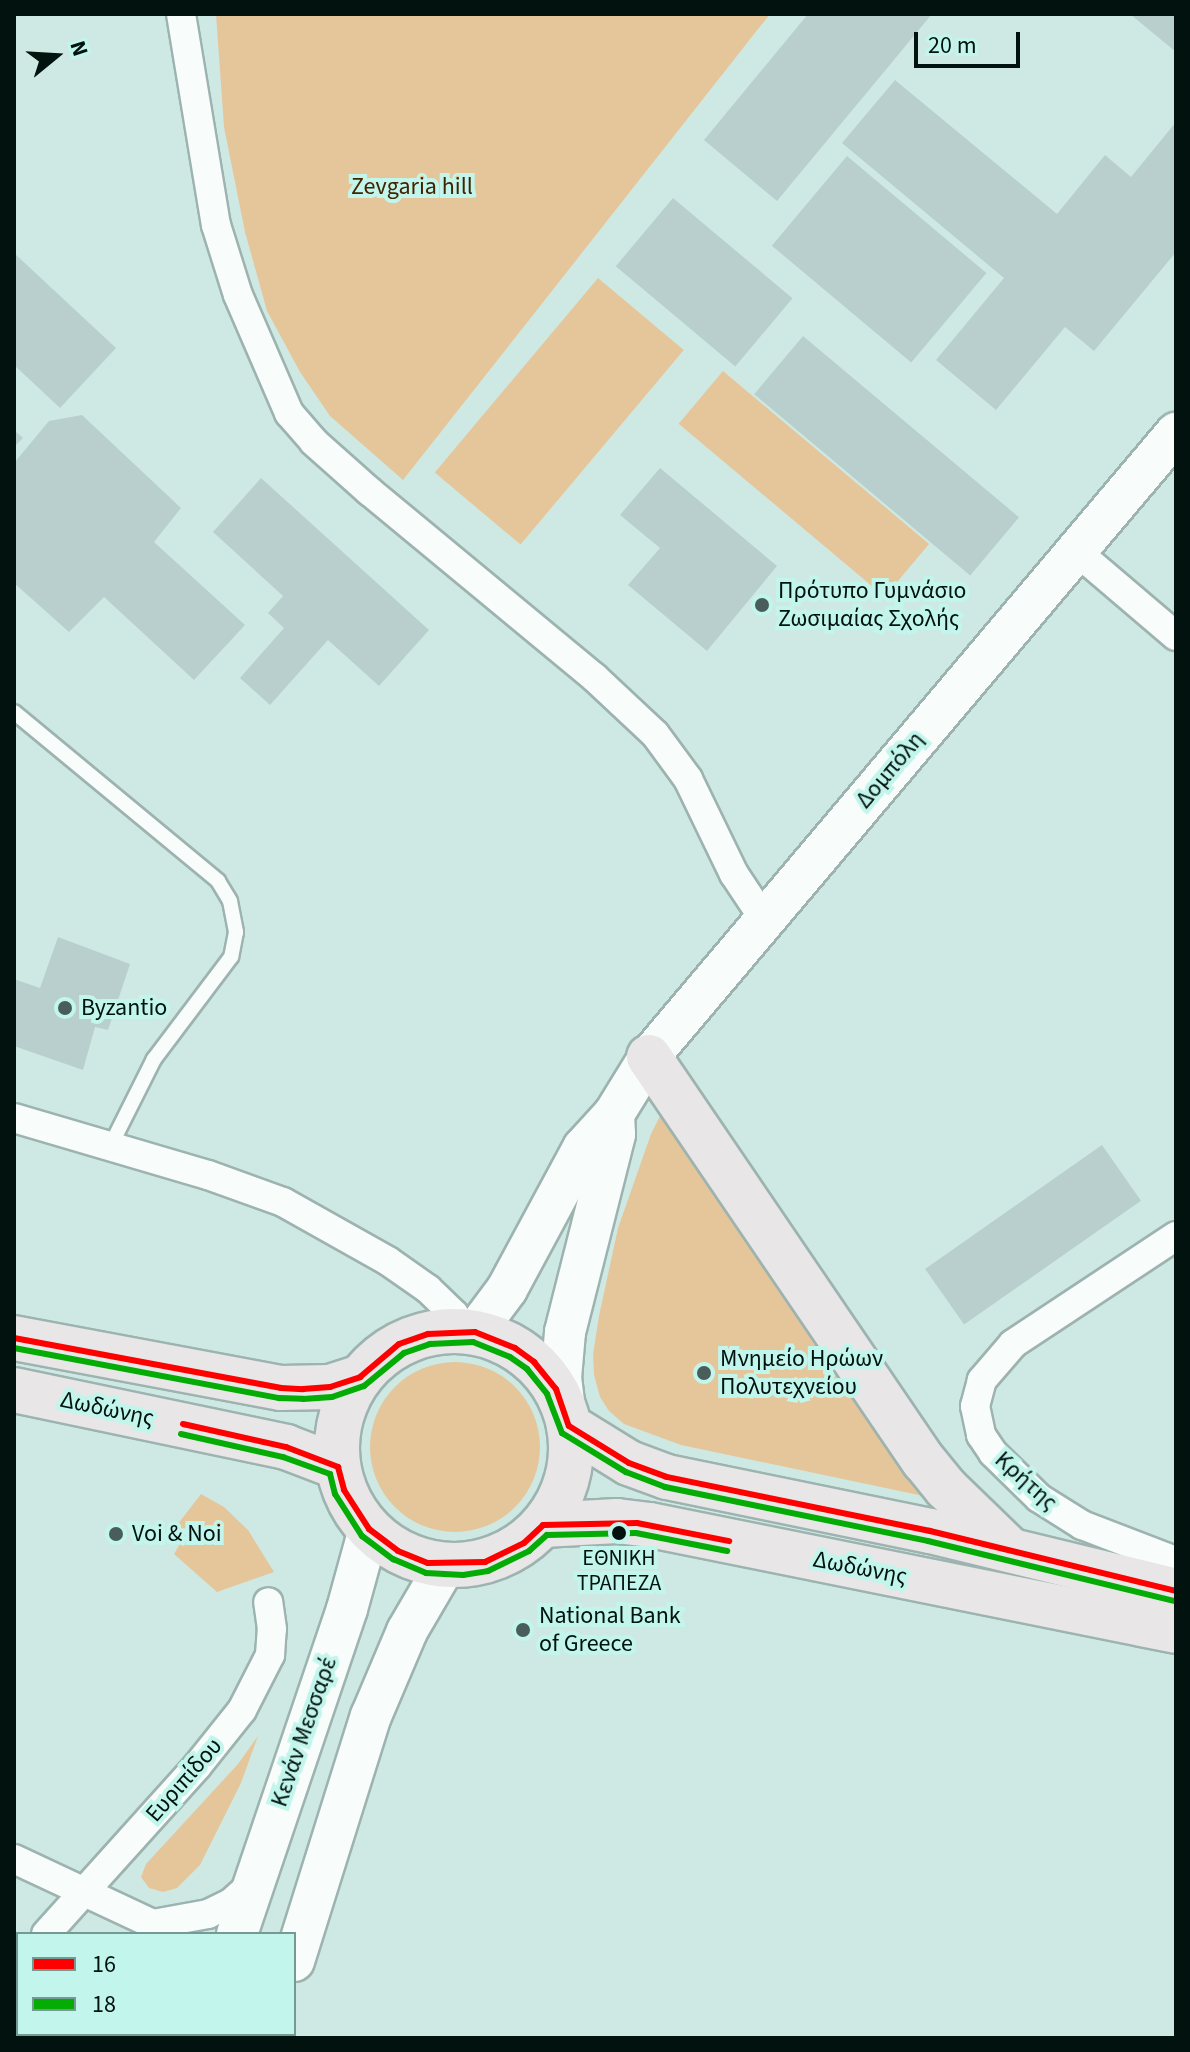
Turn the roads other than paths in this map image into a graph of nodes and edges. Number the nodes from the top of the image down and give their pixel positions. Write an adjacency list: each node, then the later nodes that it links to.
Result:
1 (181, 14): 6 (street)
2 (1176, 433): 3 (main road, Δομπόλη)
3 (1076, 551): 4 (street); 6 (main road, Δομπόλη)
4 (1176, 636)
5 (14, 712): 10 (lane)
6 (764, 919): 7 (main road, Δομπόλη)
7 (649, 1057): 8 (main road, Δομπόλη); 20 (main road)
8 (614, 1114): 12 (main road, Δομπόλη); 16 (main road)
9 (14, 1118): 10 (street)
10 (110, 1147): 12 (street)
11 (1176, 1236): 21 (street, Κρήτης)
12 (467, 1332): 14 (main road, Δωδώνης); 16 (main road, Δωδώνης)
13 (14, 1338): 14 (main road, Δωδώνης)
14 (360, 1377): 17 (main road, Δωδώνης)
15 (14, 1390): 17 (main road, Δωδώνης)
16 (567, 1418): 18 (main road, Δωδώνης); 20 (main road, Δωδώνης)
17 (338, 1467): 19 (main road, Δωδώνης)
18 (543, 1525): 22 (main road, Δωδώνης); 25 (main road, Δωδώνης)
19 (369, 1529): 22 (main road, Δωδώνης); 27 (main road, Κενάν Μεσσαρέ)
20 (1010, 1549): 23 (main road, Δωδώνης)
21 (1176, 1561)
22 (445, 1566): 31 (main road)
23 (1176, 1591)
24 (268, 1602): 28 (street, Ευριπίδου)
25 (1176, 1631)
26 (14, 1859): 28 (street)
27 (254, 1882): 28 (street); 30 (main road, Κενάν Μεσσαρέ)
28 (85, 1892): 29 (street, Ευριπίδου)
29 (48, 1932)
30 (238, 1932)
31 (296, 1955)

